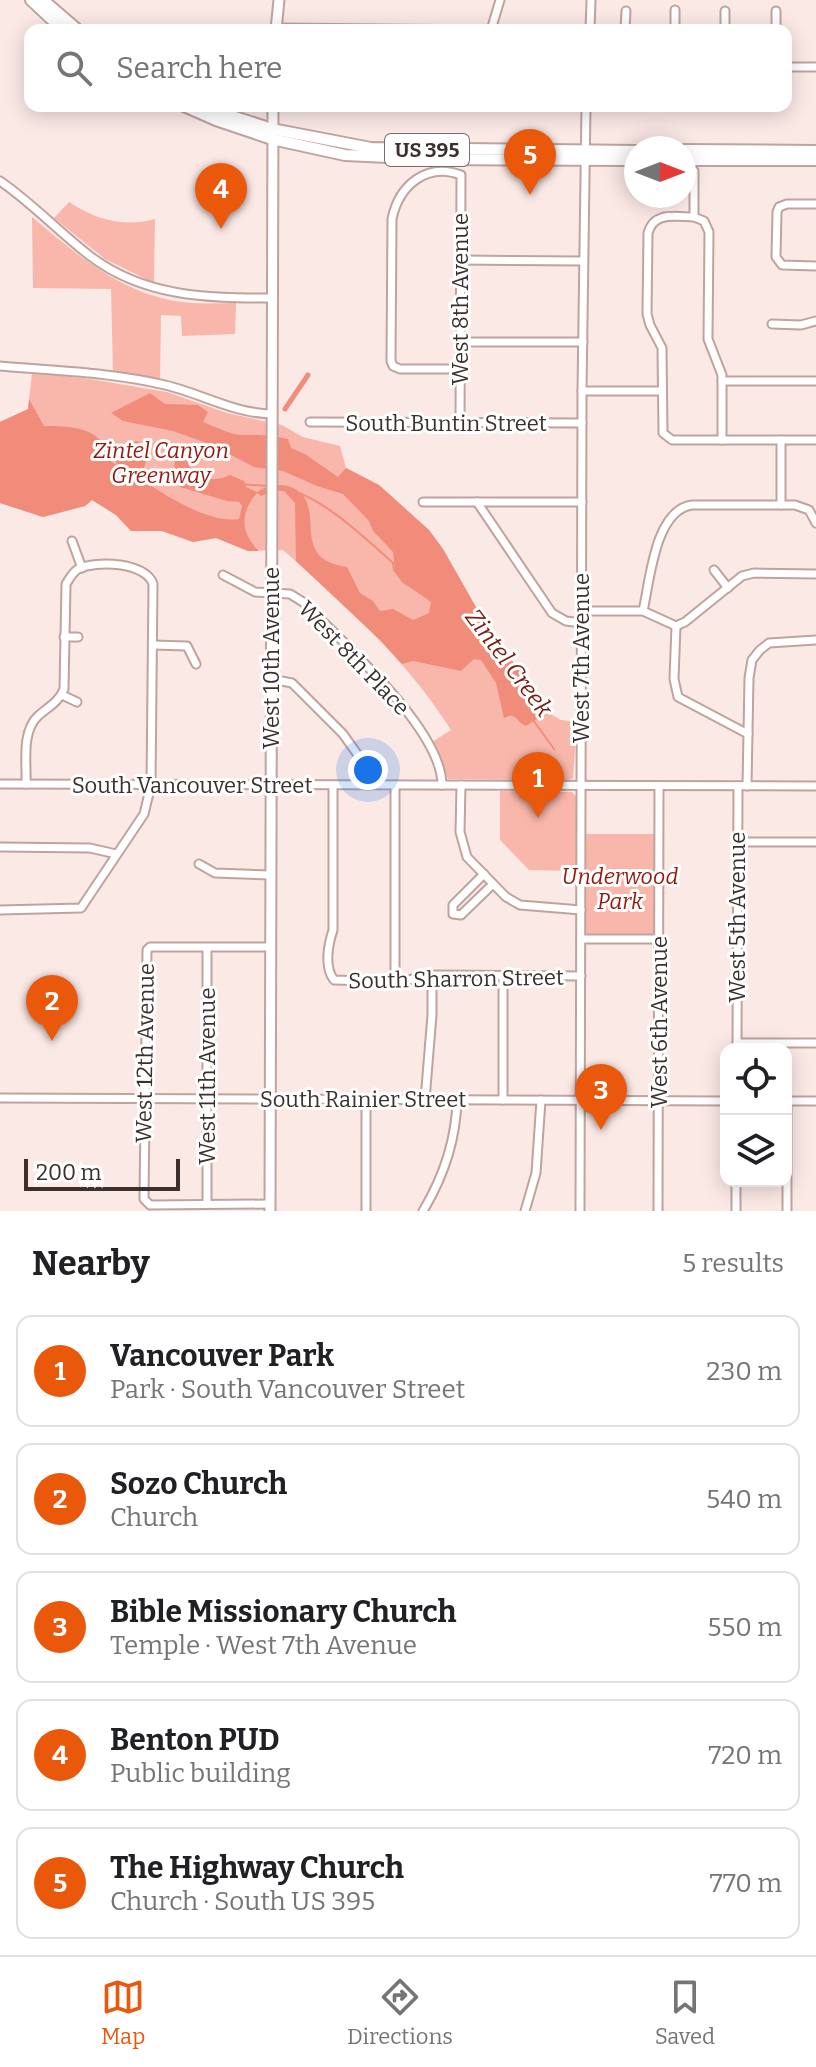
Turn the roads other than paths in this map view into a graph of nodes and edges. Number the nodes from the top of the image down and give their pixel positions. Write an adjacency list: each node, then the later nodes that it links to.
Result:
1 (31, 0): 10 (highway)
2 (43, 0): 11 (highway)
3 (279, 0): 12 (main road)
4 (500, 0): 13 (street)
5 (591, 0): 14 (street)
6 (675, 10): 16 (street)
7 (626, 11): 15 (street)
8 (725, 11): 17 (street)
9 (776, 11): 18 (street)
10 (57, 24)
11 (71, 24)
12 (277, 24)
13 (493, 24)
14 (590, 24)
15 (625, 24)
16 (675, 24)
17 (725, 24)
18 (776, 24)
19 (792, 67): 20 (street)
20 (816, 67)
21 (198, 112): 25 (highway, US 395)
22 (216, 112): 25 (highway, US 395)
23 (273, 112): 25 (main road, West 10th Avenue)
24 (586, 112): 29 (street, West 7th Avenue)
25 (272, 134): 29 (highway, US 395); 40 (main road, West 10th Avenue)
26 (696, 150): 27 (highway)
27 (816, 151)
28 (624, 152): 29 (highway, US 395)
29 (584, 155): 30 (highway, US 395); 38 (street, West 7th Avenue)
30 (624, 159)
31 (696, 160): 32 (highway)
32 (816, 160)
33 (0, 181): 40 (street)
34 (816, 204): 39 (street)
35 (694, 208): 36 (street)
36 (694, 217): 47 (street); 50 (street)
37 (460, 260): 38 (street); 43 (street, West 8th Avenue); 46 (street, West 8th Avenue)
38 (583, 261): 44 (street, West 7th Avenue)
39 (816, 266)
40 (271, 298): 51 (main road, West 10th Avenue)
41 (816, 321): 42 (street)
42 (772, 324)
43 (460, 342): 44 (street); 46 (street, West 8th Avenue)
44 (583, 342): 49 (street, West 7th Avenue)
45 (0, 366): 51 (street)
46 (460, 369): 53 (street, West 8th Avenue)
47 (722, 381): 48 (street); 55 (street)
48 (816, 381)
49 (582, 391): 50 (street); 54 (street, West 7th Avenue)
50 (662, 391): 55 (street)
51 (271, 419): 69 (main road, West 10th Avenue)
52 (310, 422): 53 (street, South Buntin Street)
53 (460, 423): 54 (street, South Buntin Street)
54 (582, 423): 60 (street, West 7th Avenue)
55 (722, 440): 56 (street)
56 (781, 440): 57 (street); 61 (street)
57 (816, 440)
58 (423, 502): 59 (street)
59 (477, 502): 60 (street); 72 (street)
60 (582, 502): 70 (street, West 7th Avenue)
61 (781, 505): 62 (street); 71 (street)
62 (816, 523)
63 (72, 541): 64 (street)
64 (82, 568): 74 (street); 77 (street)
65 (714, 570): 68 (street)
66 (816, 574): 68 (street)
67 (223, 575): 69 (street, West 8th Place)
68 (728, 588): 73 (street)
69 (271, 593): 79 (main road, West 10th Avenue); 90 (street, West 8th Place)
70 (581, 611): 71 (street); 72 (street, West 7th Avenue)
71 (643, 611): 73 (street)
72 (581, 623): 92 (street, West 7th Avenue)
73 (676, 626): 82 (street)
74 (64, 637): 75 (street); 80 (street)
75 (78, 637)
76 (816, 640): 82 (street, West 5th Avenue)
77 (153, 645): 78 (street); 85 (street)
78 (196, 664)
79 (271, 679): 86 (main road, West 10th Avenue); 88 (street)
80 (62, 695): 81 (street); 84 (street)
81 (77, 702)
82 (748, 734): 94 (street, West 5th Avenue)
83 (0, 784): 84 (street, South Vancouver Street)
84 (26, 784): 85 (street, South Vancouver Street)
85 (151, 785): 86 (street, South Vancouver Street); 99 (street)
86 (271, 785): 87 (street, South Vancouver Street); 102 (main road, West 10th Avenue)
87 (333, 785): 88 (street, South Vancouver Street); 113 (street, South Sharron Street)
88 (368, 785): 89 (street, South Vancouver Street)
89 (395, 785): 90 (street, South Vancouver Street); 113 (street)
90 (442, 785): 91 (street, South Vancouver Street)
91 (461, 785): 92 (street, South Vancouver Street); 101 (street)
92 (582, 786): 93 (street, South Vancouver Street); 105 (street, West 7th Avenue)
93 (659, 786): 94 (street, South Vancouver Street); 107 (street, West 6th Avenue)
94 (743, 786): 95 (street, South Vancouver Street); 96 (street, West 5th Avenue)
95 (816, 786)
96 (738, 842): 97 (street); 114 (street, West 5th Avenue)
97 (816, 842)
98 (0, 847): 99 (street)
99 (116, 854): 104 (street)
100 (199, 864): 102 (street)
101 (484, 874): 103 (street); 103 (street)
102 (271, 875): 108 (main road, West 10th Avenue)
103 (493, 884): 105 (street)
104 (0, 910)
105 (581, 910): 106 (street, West 7th Avenue)
106 (581, 939): 107 (street); 112 (street, West 7th Avenue)
107 (659, 939): 127 (street, West 6th Avenue)
108 (270, 947): 109 (street); 120 (main road, West 10th Avenue)
109 (207, 948): 118 (street, West 12th Avenue); 119 (street, West 11th Avenue)
110 (432, 975): 111 (street, South Sharron Street); 113 (street, South Sharron Street); 122 (street)
111 (503, 975): 112 (street, South Sharron Street); 124 (street)
112 (581, 976): 126 (street, West 7th Avenue)
113 (395, 982)
114 (737, 1043)
115 (816, 1043): 116 (street)
116 (792, 1044)
117 (0, 1098): 118 (street, South Rainier Street)
118 (145, 1099): 119 (street, South Rainier Street); 133 (street, West 12th Avenue)
119 (207, 1099): 120 (street, South Rainier Street); 133 (street, West 11th Avenue)
120 (270, 1099): 121 (street, South Rainier Street); 134 (main road, West 10th Avenue)
121 (366, 1099): 122 (street, South Rainier Street); 135 (street)
122 (425, 1100): 123 (street, South Rainier Street)
123 (457, 1100): 124 (street, South Rainier Street); 136 (street)
124 (503, 1100): 125 (street, South Rainier Street)
125 (541, 1100): 126 (street, South Rainier Street); 137 (street)
126 (581, 1100): 127 (street, South Rainier Street); 138 (street, West 7th Avenue)
127 (658, 1100): 128 (street, South Rainier Street); 139 (street, West 6th Avenue)
128 (720, 1101)
129 (792, 1101): 130 (street)
130 (816, 1101)
131 (787, 1115): 141 (street)
132 (736, 1187): 140 (street)
133 (207, 1204): 134 (street)
134 (270, 1207)
135 (366, 1211)
136 (423, 1211)
137 (525, 1211)
138 (580, 1211)
139 (658, 1211)
140 (736, 1211)
141 (787, 1211)

